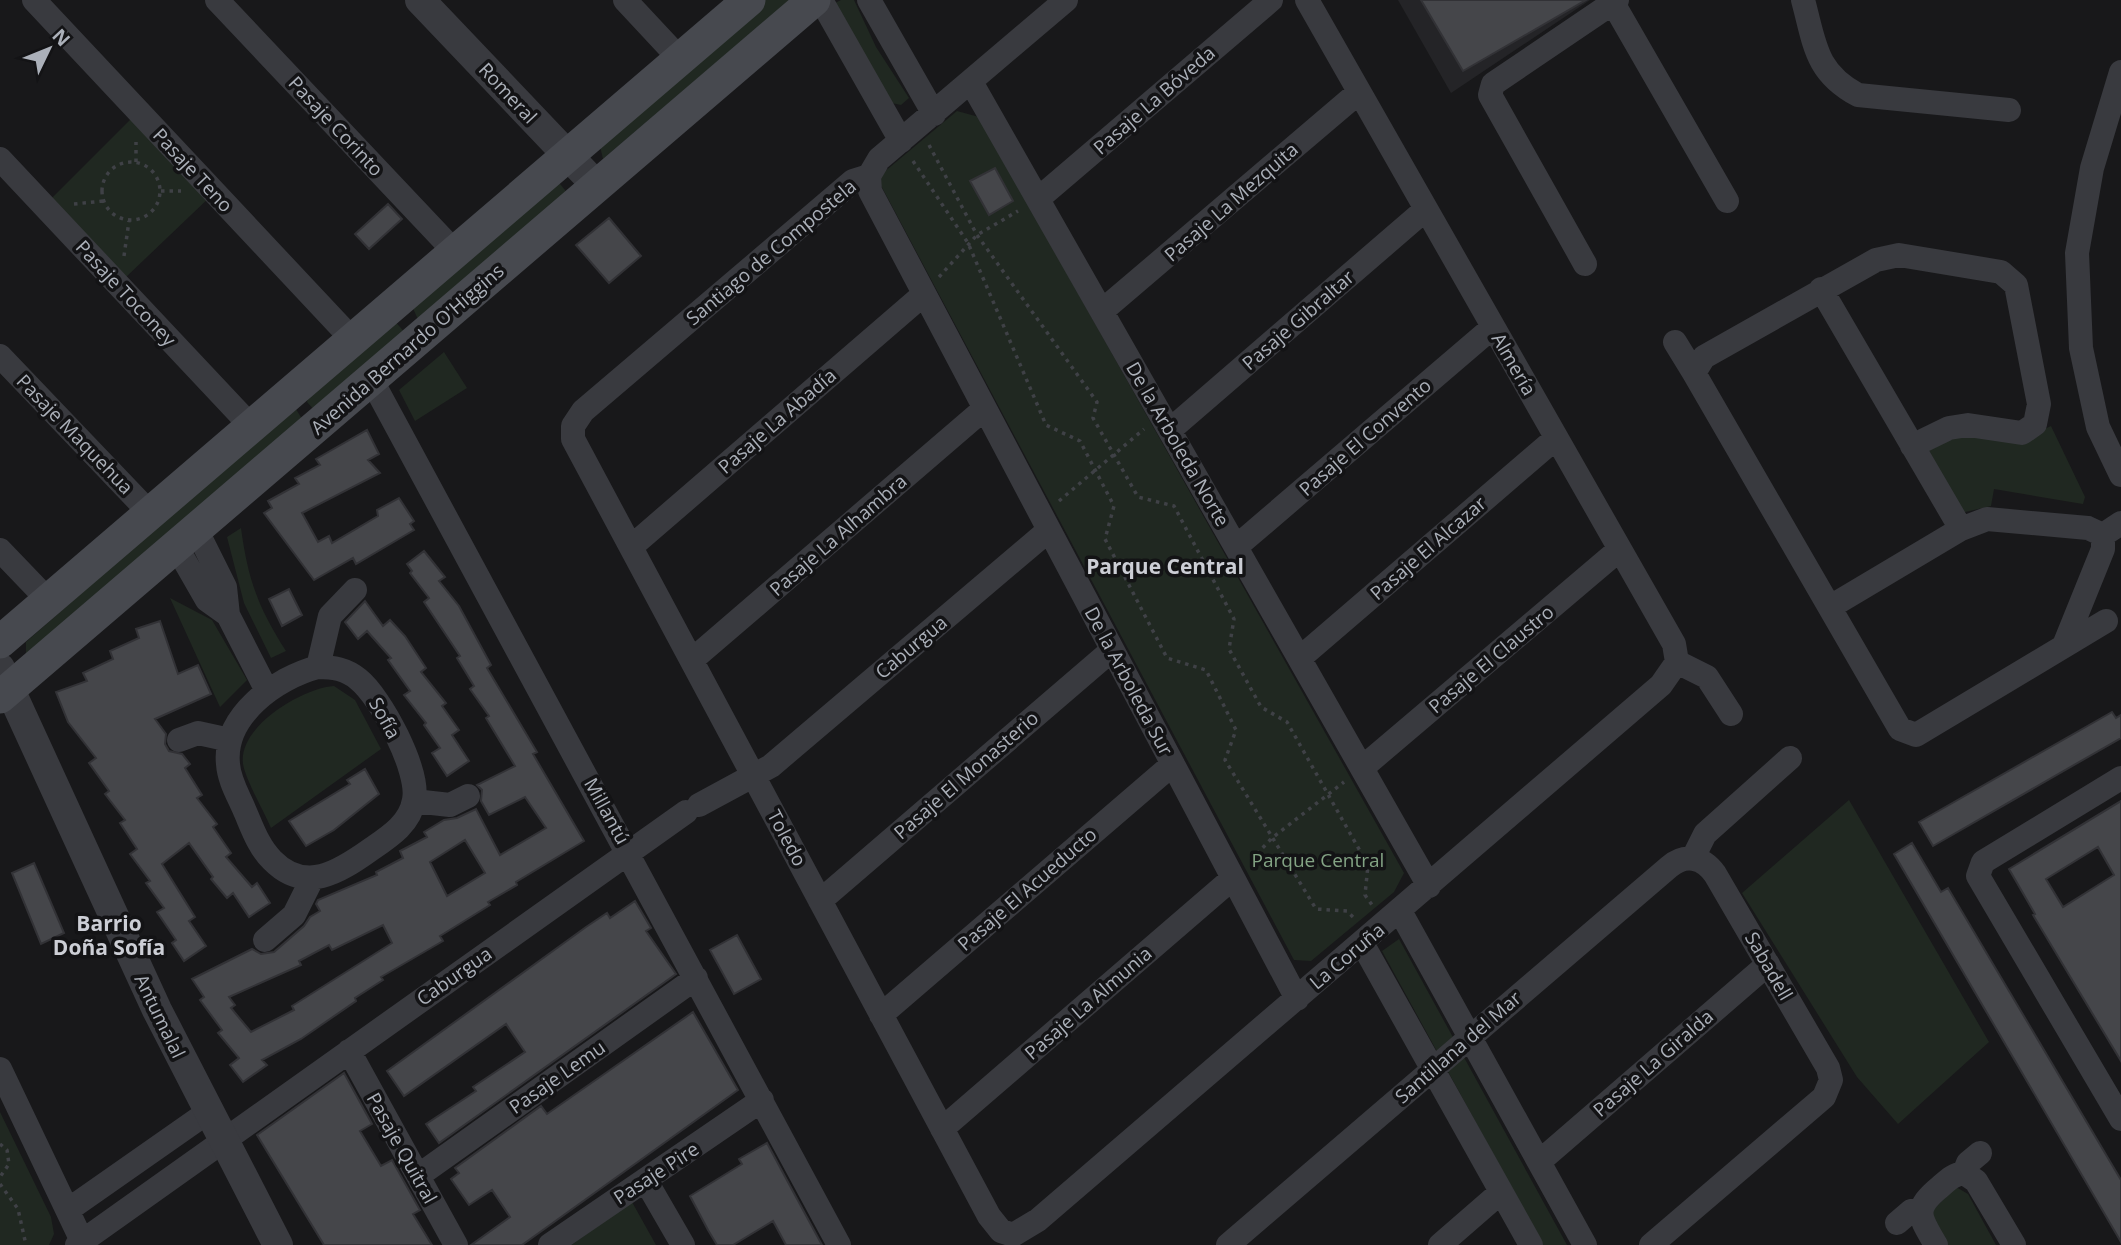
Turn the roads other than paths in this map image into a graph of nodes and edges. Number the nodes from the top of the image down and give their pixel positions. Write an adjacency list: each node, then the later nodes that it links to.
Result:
1 (34, 0): 35 (street, Pasaje Teno)
2 (217, 0): 28 (street, Pasaje Corinto)
3 (420, 0): 21 (street, Romeral)
4 (625, 0): 14 (street)
5 (749, 0): 14 (main road)
6 (814, 0): 24 (main road, Avenida Bernardo O'Higgins)
7 (821, 0): 20 (street)
8 (869, 0): 20 (street)
9 (1066, 0): 16 (street, Santiago de Compostela)
10 (1271, 0): 25 (street, Pasaje La Bóveda)
11 (1307, 0): 17 (street, Almería)
12 (1803, 0): 18 (street)
13 (1615, 1): 26 (street); 29 (street)
14 (680, 59): 21 (main road)
15 (2121, 72): 49 (street)
16 (971, 82): 19 (street, De la Arboleda Norte); 20 (street, Santiago de Compostela)
17 (1359, 92): 27 (street, Almería); 33 (street, Pasaje La Mezquita)
18 (2009, 110)
19 (988, 112): 20 (street); 25 (street, De la Arboleda Norte)
20 (926, 120): 23 (street, Santiago de Compostela)
21 (567, 155): 24 (street, Romeral); 28 (main road)
22 (0, 159): 45 (street, Pasaje Toconey)
23 (869, 176): 31 (street, De la Arboleda Sur); 46 (street, Santiago de Compostela)
24 (597, 186): 37 (main road, Avenida Bernardo O'Higgins)
25 (1038, 199): 33 (street, De la Arboleda Norte)
26 (1727, 201)
27 (1426, 209): 34 (street, Almería); 43 (street, Pasaje Gibraltar)
28 (455, 252): 32 (main road)
29 (1585, 264)
30 (1821, 289): 39 (street); 48 (street); 48 (street)
31 (924, 294): 42 (street, De la Arboleda Sur); 55 (street, Pasaje La Abadía)
32 (399, 299): 35 (main road); 37 (main road)
33 (1102, 311): 43 (street, De la Arboleda Norte)
34 (1493, 327): 47 (street, Almería); 56 (street, Pasaje El Convento)
35 (352, 340): 41 (main road)
36 (1675, 342): 39 (street)
37 (410, 346): 40 (main road, Avenida Bernardo O'Higgins)
38 (0, 355): 50 (street, Pasaje Maquehua)
39 (1694, 373): 61 (street)
40 (372, 379): 44 (main road, Avenida Bernardo O'Higgins); 82 (street, Millantú)
41 (294, 390): 44 (main road); 45 (main road)
42 (984, 409): 51 (street, De la Arboleda Sur); 67 (street, Pasaje La Alhambra)
43 (1165, 423): 56 (street, De la Arboleda Norte)
44 (320, 424): 54 (main road, Avenida Bernardo O'Higgins)
45 (251, 426): 50 (main road)
46 (573, 426): 55 (street, Toledo)
47 (1556, 438): 58 (street, Almería); 66 (street, Pasaje El Alcazar)
48 (1912, 446): 52 (street)
49 (2121, 475)
50 (150, 513): 60 (main road)
51 (1045, 523): 65 (street, De la Arboleda Sur); 78 (street, Caburgua)
52 (1961, 528): 53 (street); 61 (street)
53 (2113, 528): 64 (street)
54 (186, 538): 70 (main road, Avenida Bernardo O'Higgins); 71 (street)
55 (631, 547): 67 (street, Toledo)
56 (1236, 547): 66 (street, De la Arboleda Norte)
57 (0, 550): 60 (street)
58 (1620, 550): 68 (street, Almería); 77 (street, Pasaje El Claustro)
59 (355, 590): 69 (street)
60 (48, 600): 63 (main road)
61 (1830, 607): 64 (street)
62 (2106, 621): 64 (street)
63 (0, 642)
64 (2065, 643)
65 (1112, 650): 76 (street, De la Arboleda Sur); 87 (street, Pasaje El Monasterio)
66 (1300, 658): 77 (street, De la Arboleda Norte)
67 (692, 660): 78 (street, Toledo)
68 (1677, 662): 72 (street); 86 (street, La Coruña)
69 (318, 667): 71 (street); 81 (street, Sofía)
70 (4, 684): 99 (street, Antumalal)
71 (267, 691): 74 (street)
72 (1731, 714)
73 (179, 740): 74 (street)
74 (230, 740): 84 (street)
75 (1790, 758): 83 (street)
76 (1172, 764): 85 (street, De la Arboleda Sur); 93 (street, Pasaje El Acueducto)
77 (1362, 768): 86 (street, De la Arboleda Norte)
78 (754, 776): 82 (street, Caburgua); 87 (street, Toledo)
79 (2121, 778): 100 (street)
80 (468, 796): 81 (street)
81 (414, 801): 84 (street)
82 (629, 852): 91 (street, Millantú); 95 (street, Caburgua)
83 (1693, 858): 90 (street, Sabadell); 94 (street, Santillana del Mar)
84 (312, 878): 89 (street)
85 (1233, 878): 92 (street, De la Arboleda Sur); 101 (street, Pasaje La Almunia)
86 (1429, 886): 88 (street, La Coruña)
87 (820, 901): 93 (street, Toledo)
88 (1379, 928): 92 (street, La Coruña); 94 (street); 97 (street)
89 (265, 940)
90 (1768, 964): 104 (street, Pasaje La Giralda); 123 (street, Sabadell)
91 (696, 978): 98 (street, Millantú); 106 (street, Pasaje Lemu)
92 (1297, 999): 112 (street, La Coruña)
93 (881, 1015): 101 (street, Toledo)
94 (1470, 1037): 97 (street, Santillana del Mar); 104 (street)
95 (349, 1051): 102 (street, Caburgua); 106 (street, Pasaje Quitral)
96 (0, 1069): 110 (street)
97 (1433, 1069): 108 (street); 119 (street, Santillana del Mar)
98 (762, 1100): 107 (street, Pasaje Pire); 118 (street, Millantú)
99 (208, 1112): 102 (street, Antumalal); 110 (street)
100 (2121, 1119)
101 (942, 1129): 112 (street, Toledo)
102 (222, 1140): 113 (street, Caburgua); 114 (street, Antumalal)
103 (1980, 1153): 105 (street)
104 (1539, 1162): 122 (street)
105 (1964, 1173): 109 (street); 125 (street)
106 (418, 1176): 115 (street, Pasaje Quitral)
107 (646, 1181): 116 (street, Pasaje Pire); 117 (street)
108 (1501, 1192): 120 (street); 121 (street)
109 (1921, 1209): 111 (street); 124 (street)
110 (68, 1210): 113 (street)
111 (1897, 1223)
112 (1005, 1239)
113 (80, 1243)
114 (278, 1245)
115 (456, 1245)
116 (550, 1245)
117 (682, 1245)
118 (839, 1245)
119 (1228, 1245)
120 (1440, 1245)
121 (1531, 1245)
122 (1585, 1245)
123 (1651, 1245)
124 (1936, 1245)
125 (2014, 1245)

